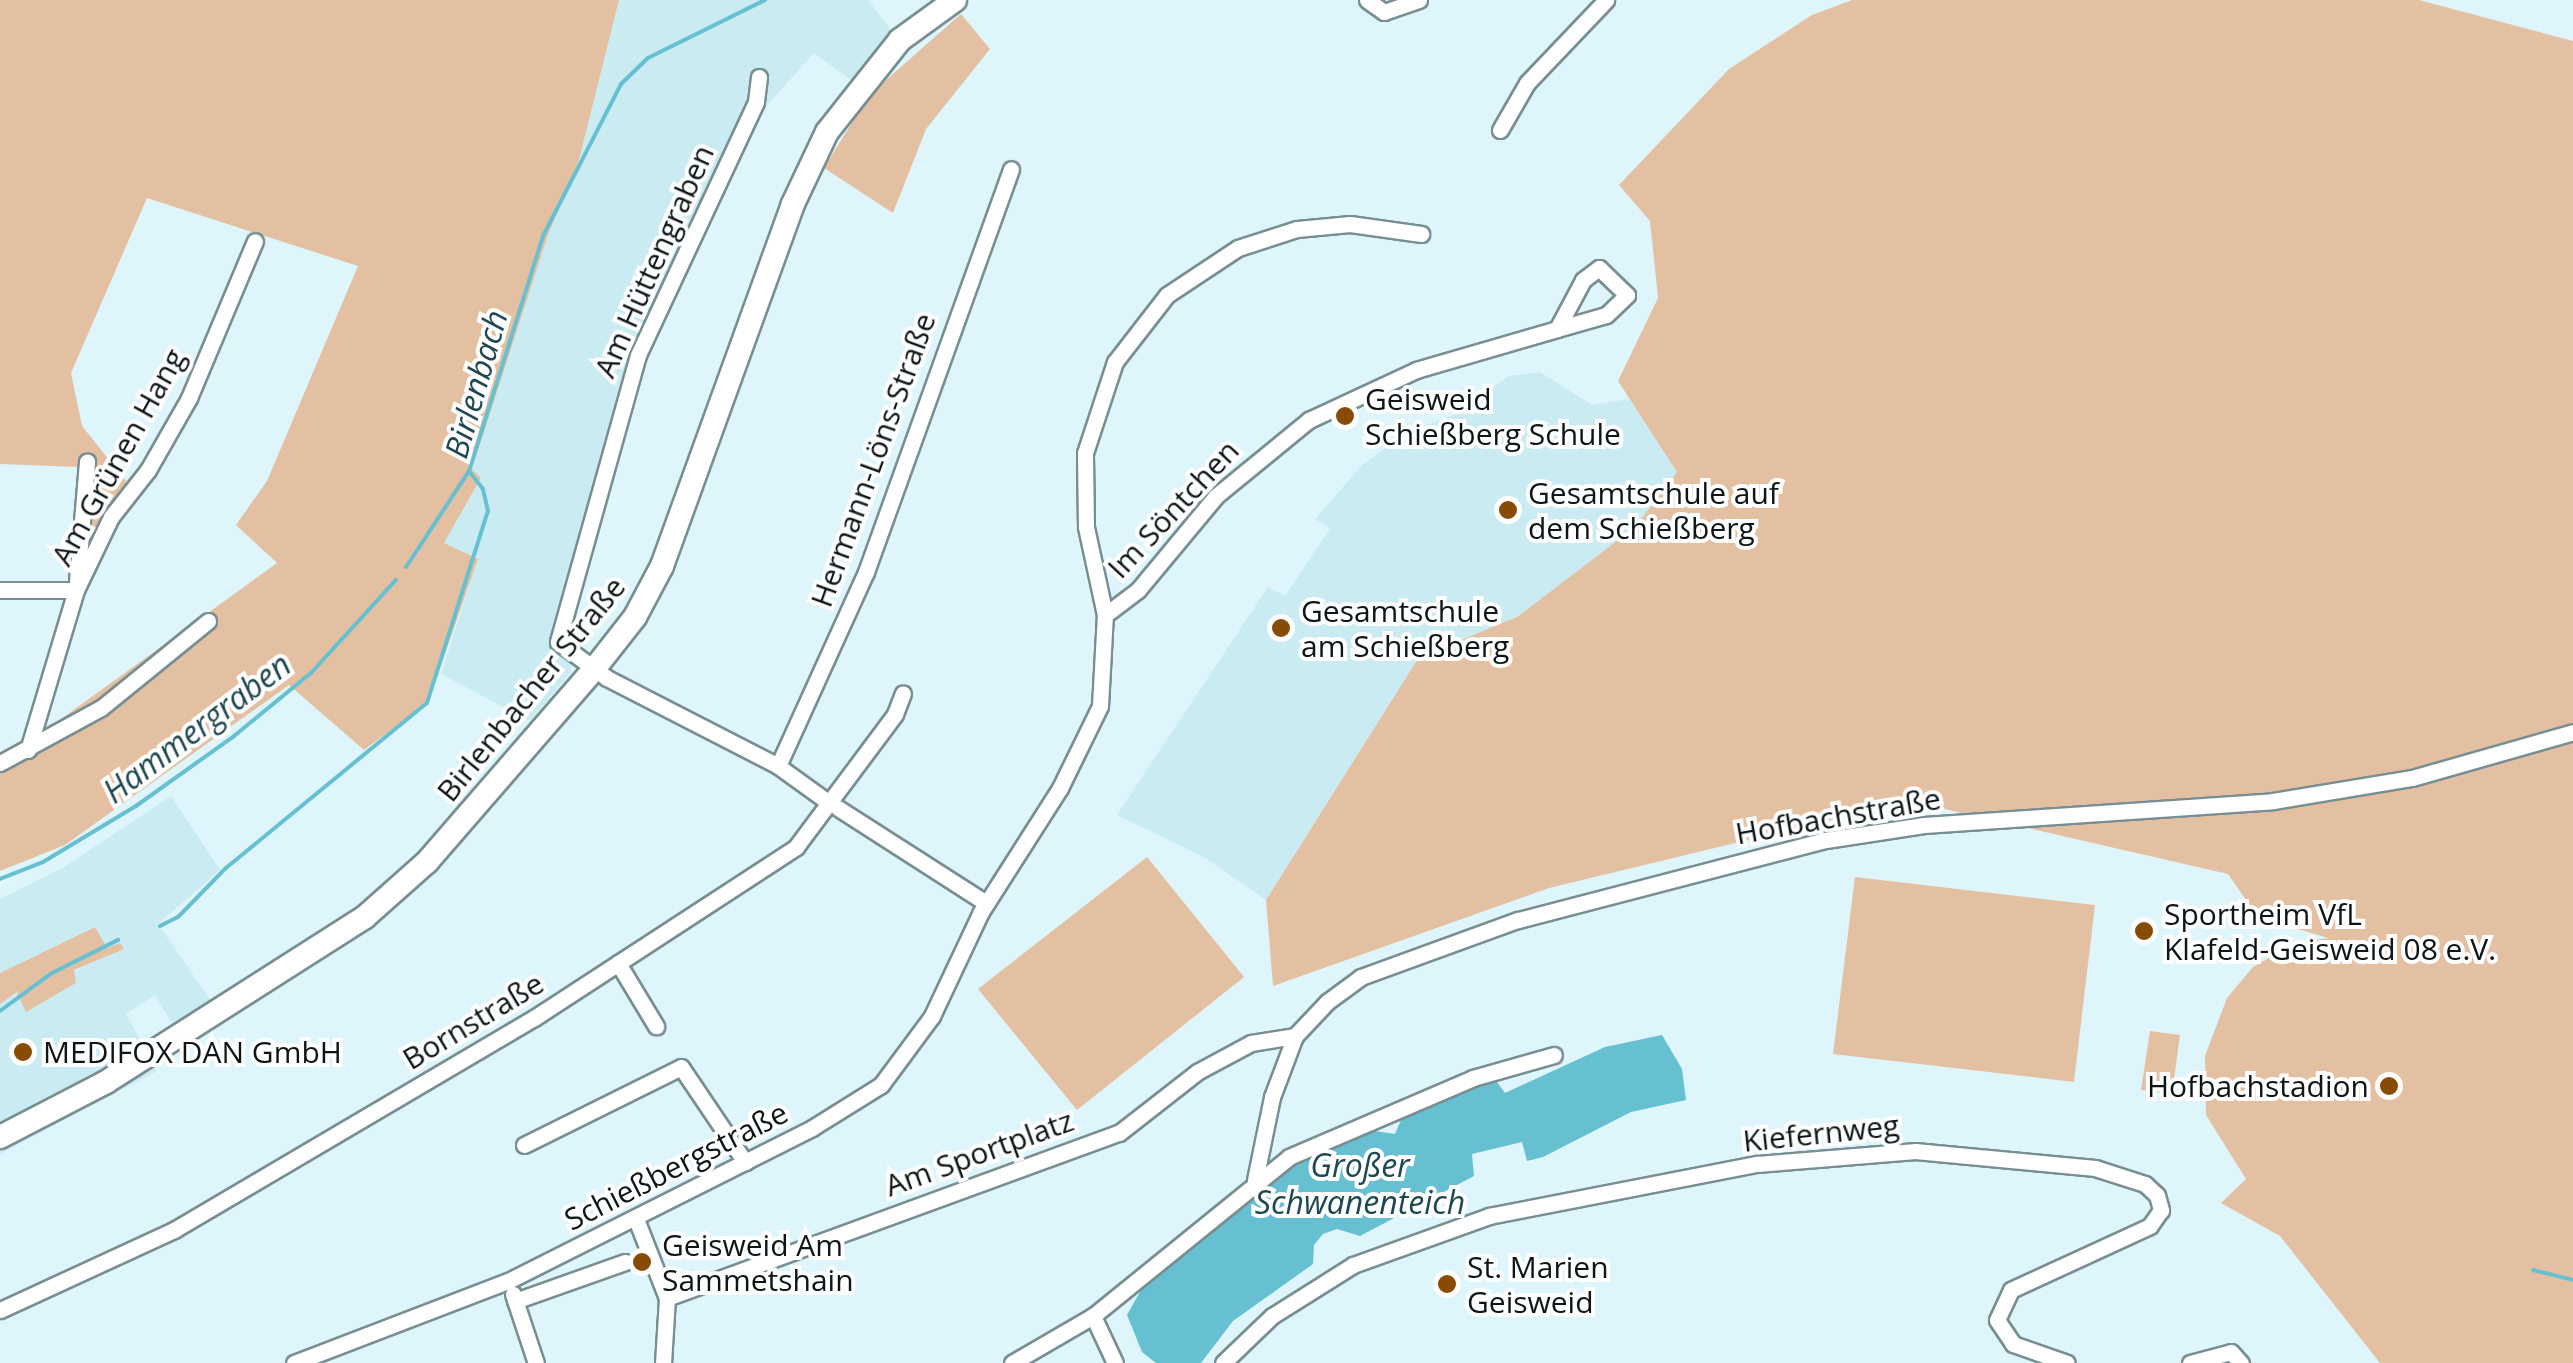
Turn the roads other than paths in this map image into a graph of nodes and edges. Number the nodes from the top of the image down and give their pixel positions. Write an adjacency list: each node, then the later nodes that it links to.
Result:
1 (955, 0): 16 (main road, Birlenbacher Straße)
2 (1368, 0): 3 (street)
3 (1419, 0)
4 (1606, 0): 6 (street)
5 (759, 77): 16 (street, Am Hüttengraben)
6 (1500, 130)
7 (1010, 169): 21 (street, Hermann-Löns-Straße)
8 (1421, 234): 14 (street, Schießbergstraße)
9 (255, 241): 13 (street, Am Grünen Hang)
10 (1557, 330): 10 (street, Im Söntchen); 14 (street, Im Söntchen)
11 (88, 461): 13 (street, Am Grünen Hang)
12 (0, 590): 13 (street, Am Grünen Hang)
13 (76, 590): 19 (street)
14 (1105, 615): 23 (street, Schießbergstraße)
15 (208, 620): 19 (street)
16 (595, 668): 21 (street); 28 (main road, Birlenbacher Straße)
17 (903, 693): 22 (street, Bornstraße)
18 (2573, 732): 26 (street, Hofbachstraße)
19 (28, 750): 20 (street)
20 (0, 764)
21 (778, 766): 22 (street)
22 (833, 805): 23 (street); 24 (street, Bornstraße)
23 (986, 903): 30 (street, Schießbergstraße)
24 (618, 962): 25 (street); 37 (street, Bornstraße)
25 (656, 1026)
26 (1295, 1036): 31 (street, Hofbachstraße); 35 (street, Am Sportplatz)
27 (1554, 1056): 31 (street)
28 (0, 1137)
29 (524, 1145): 30 (street)
30 (745, 1162): 32 (street, Schießbergstraße)
31 (1255, 1180): 38 (street)
32 (636, 1218): 34 (street, Schießbergstraße); 35 (street)
33 (626, 1262): 36 (street)
34 (508, 1281): 36 (street); 39 (street, Schießbergstraße)
35 (667, 1298): 41 (street)
36 (515, 1301): 40 (street)
37 (0, 1310)
38 (1093, 1316): 42 (street); 43 (street)
39 (294, 1363)
40 (536, 1363)
41 (663, 1363)
42 (1012, 1363)
43 (1115, 1363)
44 (1223, 1363): 45 (street, Kiefernweg)
45 (2067, 1363)
46 (2190, 1363): 47 (street)
47 (2241, 1363)

